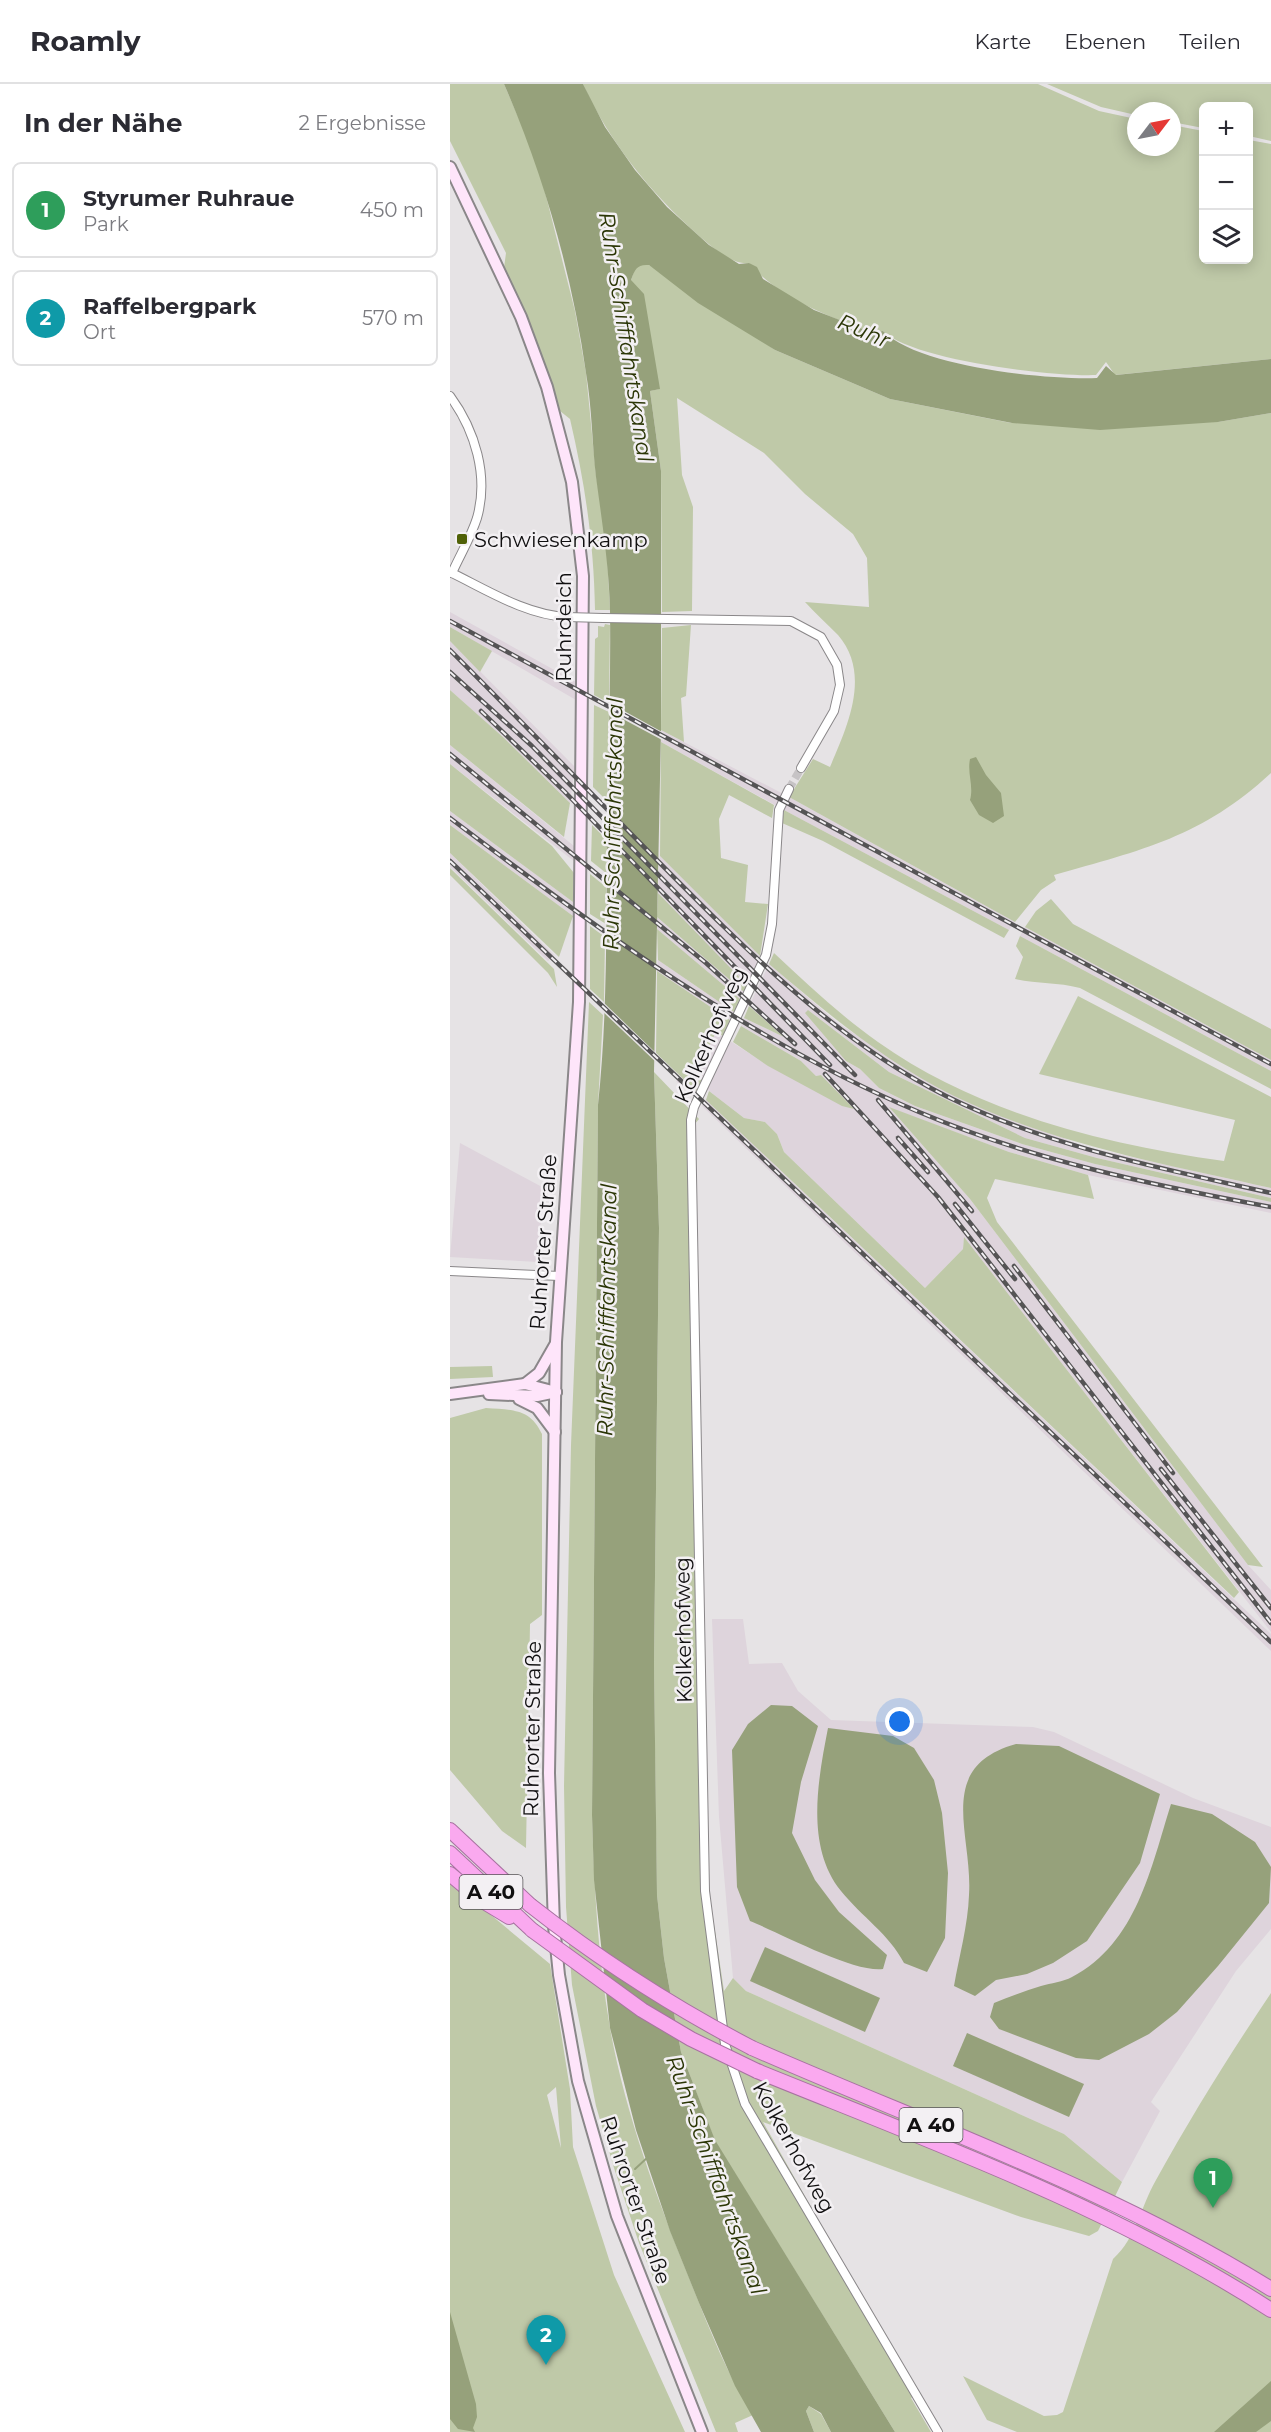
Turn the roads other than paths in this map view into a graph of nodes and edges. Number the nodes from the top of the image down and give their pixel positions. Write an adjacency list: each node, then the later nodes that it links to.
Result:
1 (450, 167): 6 (main road, Ruhrdeich)
2 (450, 396): 3 (street)
3 (451, 573): 4 (street, bridge)
4 (801, 768)
5 (789, 789): 23 (street, Kolkerhofweg)
6 (579, 1002): 8 (main road, Ruhrorter Straße)
7 (450, 1271): 8 (street)
8 (559, 1276): 9 (main road, Ruhrorter Straße)
9 (556, 1342): 10 (main road); 12 (main road, Ruhrorter Straße)
10 (525, 1384): 11 (main road); 12 (main road)
11 (476, 1392): 13 (main road); 14 (main road)
12 (556, 1392): 14 (main road); 15 (main road, Ruhrorter Straße)
13 (450, 1394)
14 (510, 1397): 15 (main road)
15 (555, 1434): 22 (main road, Ruhrorter Straße)
16 (450, 1830): 20 (highway, A 40, bridge)
17 (450, 1853): 19 (highway, A 40)
18 (450, 1874): 19 (highway)
19 (532, 1930): 21 (highway, A 40, bridge)
20 (1271, 2289)
21 (1271, 2310)
22 (702, 2432)
23 (938, 2432)

